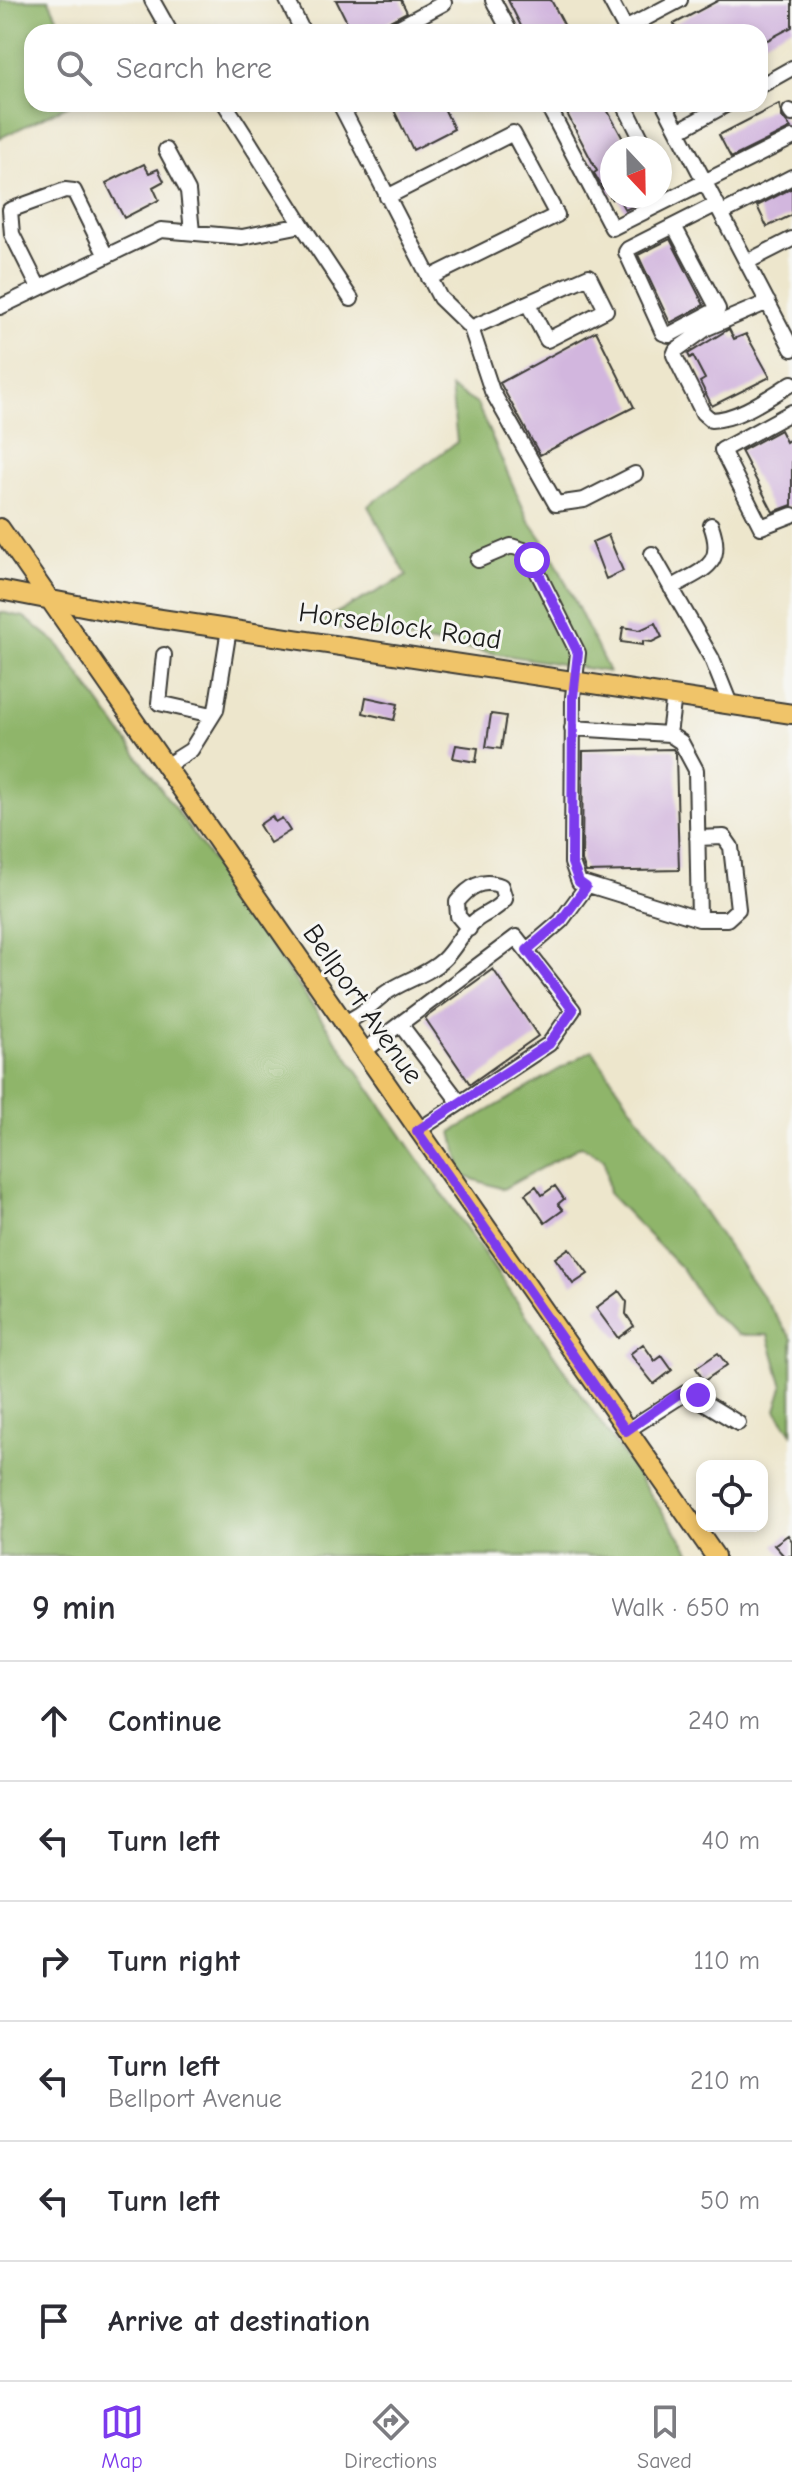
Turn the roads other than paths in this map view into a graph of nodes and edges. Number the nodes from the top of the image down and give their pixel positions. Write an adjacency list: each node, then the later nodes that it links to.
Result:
1 (152, 0): 7 (street)
2 (442, 0): 9 (street)
3 (493, 0): 10 (street)
4 (610, 0): 11 (street)
5 (680, 0): 12 (street)
6 (293, 2): 8 (street)
7 (166, 24)
8 (300, 24)
9 (405, 24)
10 (506, 24)
11 (623, 24)
12 (637, 24)
13 (792, 68): 14 (street)
14 (768, 82)
15 (230, 112): 29 (street)
16 (344, 112): 27 (street)
17 (551, 112): 26 (street)
18 (628, 112): 22 (street)
19 (668, 112): 21 (street)
20 (712, 112): 21 (street)
21 (678, 131): 26 (street)
22 (640, 136)
23 (792, 138): 26 (street)
24 (166, 150): 31 (street)
25 (792, 177): 28 (street)
26 (705, 181): 28 (street)
27 (387, 197): 35 (street); 35 (street)
28 (720, 208): 30 (street); 34 (street)
29 (302, 225): 31 (street); 37 (street)
30 (674, 226): 30 (street)
31 (192, 232): 33 (street)
32 (792, 239): 34 (street)
33 (106, 256): 36 (street); 36 (street)
34 (747, 262): 38 (street)
35 (429, 278): 41 (street)
36 (39, 288): 40 (street)
37 (351, 299)
38 (768, 302): 42 (street); 43 (street)
39 (528, 304): 39 (street); 41 (street)
40 (0, 307)
41 (471, 328): 45 (street)
42 (792, 349)
43 (792, 383)
44 (789, 414): 46 (street)
45 (635, 474)
46 (792, 515)
47 (711, 525): 51 (street)
48 (0, 528): 53 (main road, Bellport Avenue)
49 (652, 554): 51 (street)
50 (478, 560): 56 (street)
51 (671, 588): 58 (street)
52 (0, 590): 53 (main road, Horseblock Road)
53 (49, 601): 54 (main road, Horseblock Road); 63 (main road, Bellport Avenue)
54 (229, 629): 56 (main road, Horseblock Road); 60 (street)
55 (164, 655): 60 (street)
56 (577, 680): 57 (main road, Horseblock Road); 61 (street)
57 (674, 695): 58 (main road, Horseblock Road); 62 (street)
58 (730, 704): 59 (main road, Horseblock Road)
59 (792, 714)
60 (212, 715): 63 (street)
61 (572, 728): 62 (street); 65 (street)
62 (669, 734): 64 (street)
63 (164, 767): 69 (main road, Bellport Avenue)
64 (697, 838): 66 (street); 66 (street)
65 (586, 887): 66 (street); 68 (street)
66 (699, 919)
67 (469, 929): 69 (street)
68 (527, 950): 70 (street); 72 (street)
69 (342, 1024): 71 (main road, Bellport Avenue)
70 (400, 1024): 71 (street); 72 (street)
71 (363, 1052): 73 (main road, Bellport Avenue)
72 (460, 1103): 73 (street)
73 (417, 1131): 75 (main road, Bellport Avenue)
74 (738, 1423): 75 (street)
75 (626, 1431): 76 (main road, Bellport Avenue)
76 (715, 1556)

